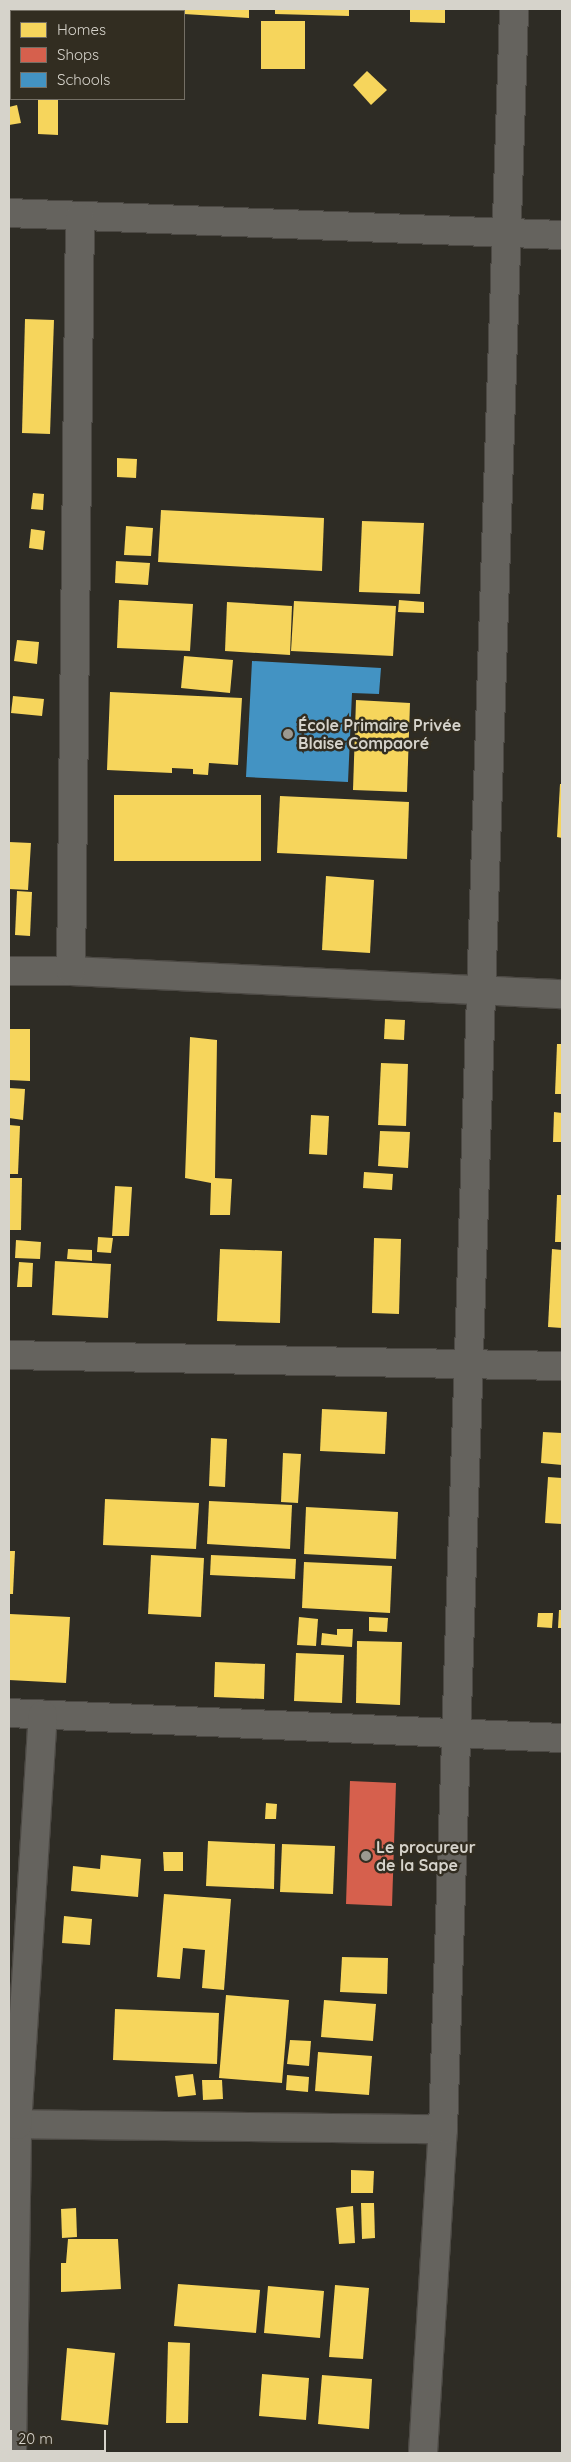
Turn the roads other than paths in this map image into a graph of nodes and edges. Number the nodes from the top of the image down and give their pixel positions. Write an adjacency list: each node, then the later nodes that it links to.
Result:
1 (514, 9): 4 (street)
2 (9, 213): 3 (street)
3 (80, 217): 4 (street); 7 (street)
4 (507, 232): 5 (street); 8 (street)
5 (562, 235)
6 (9, 971): 7 (street)
7 (71, 971): 8 (street)
8 (482, 990): 9 (street); 11 (street)
9 (562, 994)
10 (9, 1355): 11 (street)
11 (469, 1364): 12 (street); 15 (street)
12 (562, 1366)
13 (9, 1713): 14 (street)
14 (43, 1715): 15 (street); 17 (street)
15 (456, 1734): 16 (street); 18 (street)
16 (562, 1738)
17 (13, 2125): 18 (street); 19 (street)
18 (443, 2129): 20 (street)
19 (12, 2453)
20 (423, 2453)

